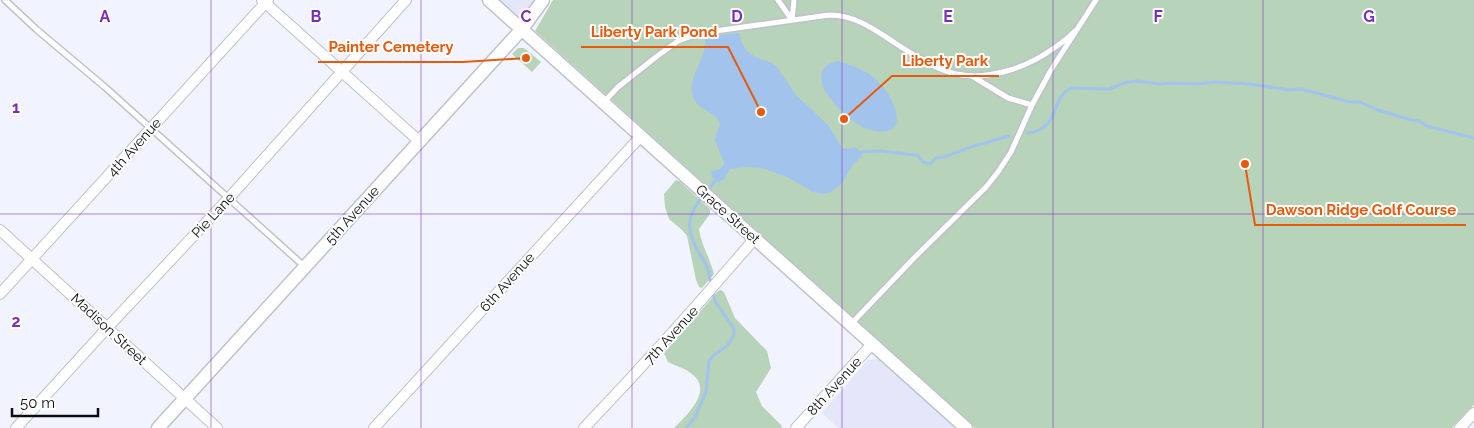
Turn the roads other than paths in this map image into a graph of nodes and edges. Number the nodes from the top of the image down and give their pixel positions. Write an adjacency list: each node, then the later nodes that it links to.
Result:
1 (5, 0): 16 (lane)
2 (406, 0): 12 (street, Pie Lane)
3 (489, 0): 10 (street, Grace Street)
4 (543, 0): 10 (street, 5th Avenue)
5 (778, 0): 9 (lane)
6 (794, 0): 9 (lane)
7 (1096, 0): 11 (lane)
8 (265, 1): 12 (street); 16 (street, 4th Avenue)
9 (792, 20): 13 (lane); 14 (lane)
10 (522, 29): 14 (street, Grace Street); 18 (street, 5th Avenue)
11 (1075, 31): 13 (lane); 15 (lane)
12 (342, 72): 18 (street); 19 (street, Pie Lane)
13 (972, 76): 15 (lane)
14 (604, 102): 17 (street, Grace Street)
15 (1032, 105): 25 (lane)
16 (150, 129): 19 (lane); 22 (street, 4th Avenue)
17 (641, 136): 21 (street, Grace Street); 33 (street, 6th Avenue)
18 (419, 141): 23 (street, 5th Avenue)
19 (229, 198): 23 (lane); 26 (street, Pie Lane)
20 (0, 230): 22 (street, Madison Street)
21 (755, 238): 25 (street, Grace Street); 34 (street, 7th Avenue)
22 (32, 258): 24 (street, 4th Avenue); 26 (street, Madison Street)
23 (305, 267): 28 (street, 5th Avenue)
24 (0, 294)
25 (851, 325): 27 (street, Grace Street)
26 (108, 327): 28 (street, Madison Street); 30 (street, Pie Lane)
27 (872, 344): 35 (street, 8th Avenue); 36 (street, Grace Street)
28 (185, 398): 31 (street, 5th Avenue); 32 (street, Madison Street)
29 (1474, 413): 37 (street)
30 (16, 428)
31 (158, 428)
32 (217, 428)
33 (374, 428)
34 (584, 428)
35 (796, 428)
36 (966, 428)
37 (1460, 428)

